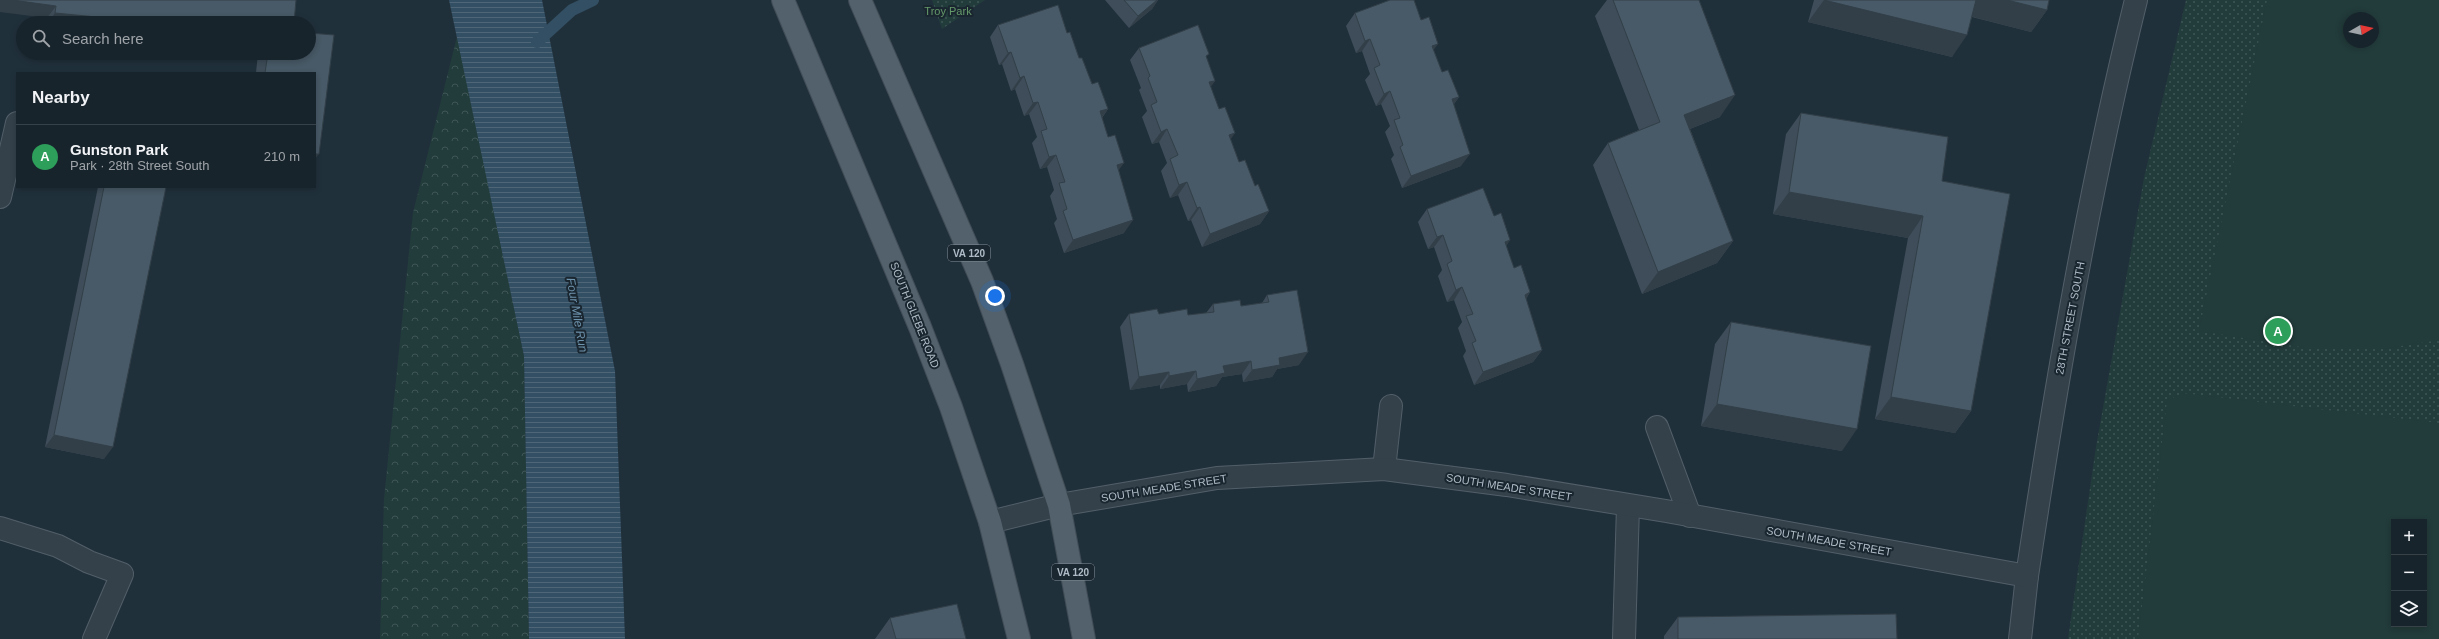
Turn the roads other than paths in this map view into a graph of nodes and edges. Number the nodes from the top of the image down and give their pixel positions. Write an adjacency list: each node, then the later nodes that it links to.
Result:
1 (783, 0): 12 (main road, SOUTH GLEBE ROAD)
2 (2136, 0): 14 (street, 28TH STREET SOUTH)
3 (862, 3): 9 (main road, VA 120)
4 (16, 128): 5 (street)
5 (0, 196)
6 (1391, 406): 8 (street)
7 (1657, 427): 11 (street)
8 (1384, 469): 9 (street, SOUTH MEADE STREET); 10 (street, SOUTH MEADE STREET)
9 (1059, 505): 12 (street, SOUTH MEADE STREET); 17 (main road, VA 120)
10 (1628, 506): 11 (street, SOUTH MEADE STREET); 18 (street)
11 (1690, 516): 14 (street, SOUTH MEADE STREET)
12 (990, 522): 16 (main road, SOUTH GLEBE ROAD)
13 (0, 528): 15 (street)
14 (2027, 576): 19 (street, 28TH STREET SOUTH)
15 (94, 639)
16 (1019, 639)
17 (1084, 639)
18 (1624, 639)
19 (2020, 639)

